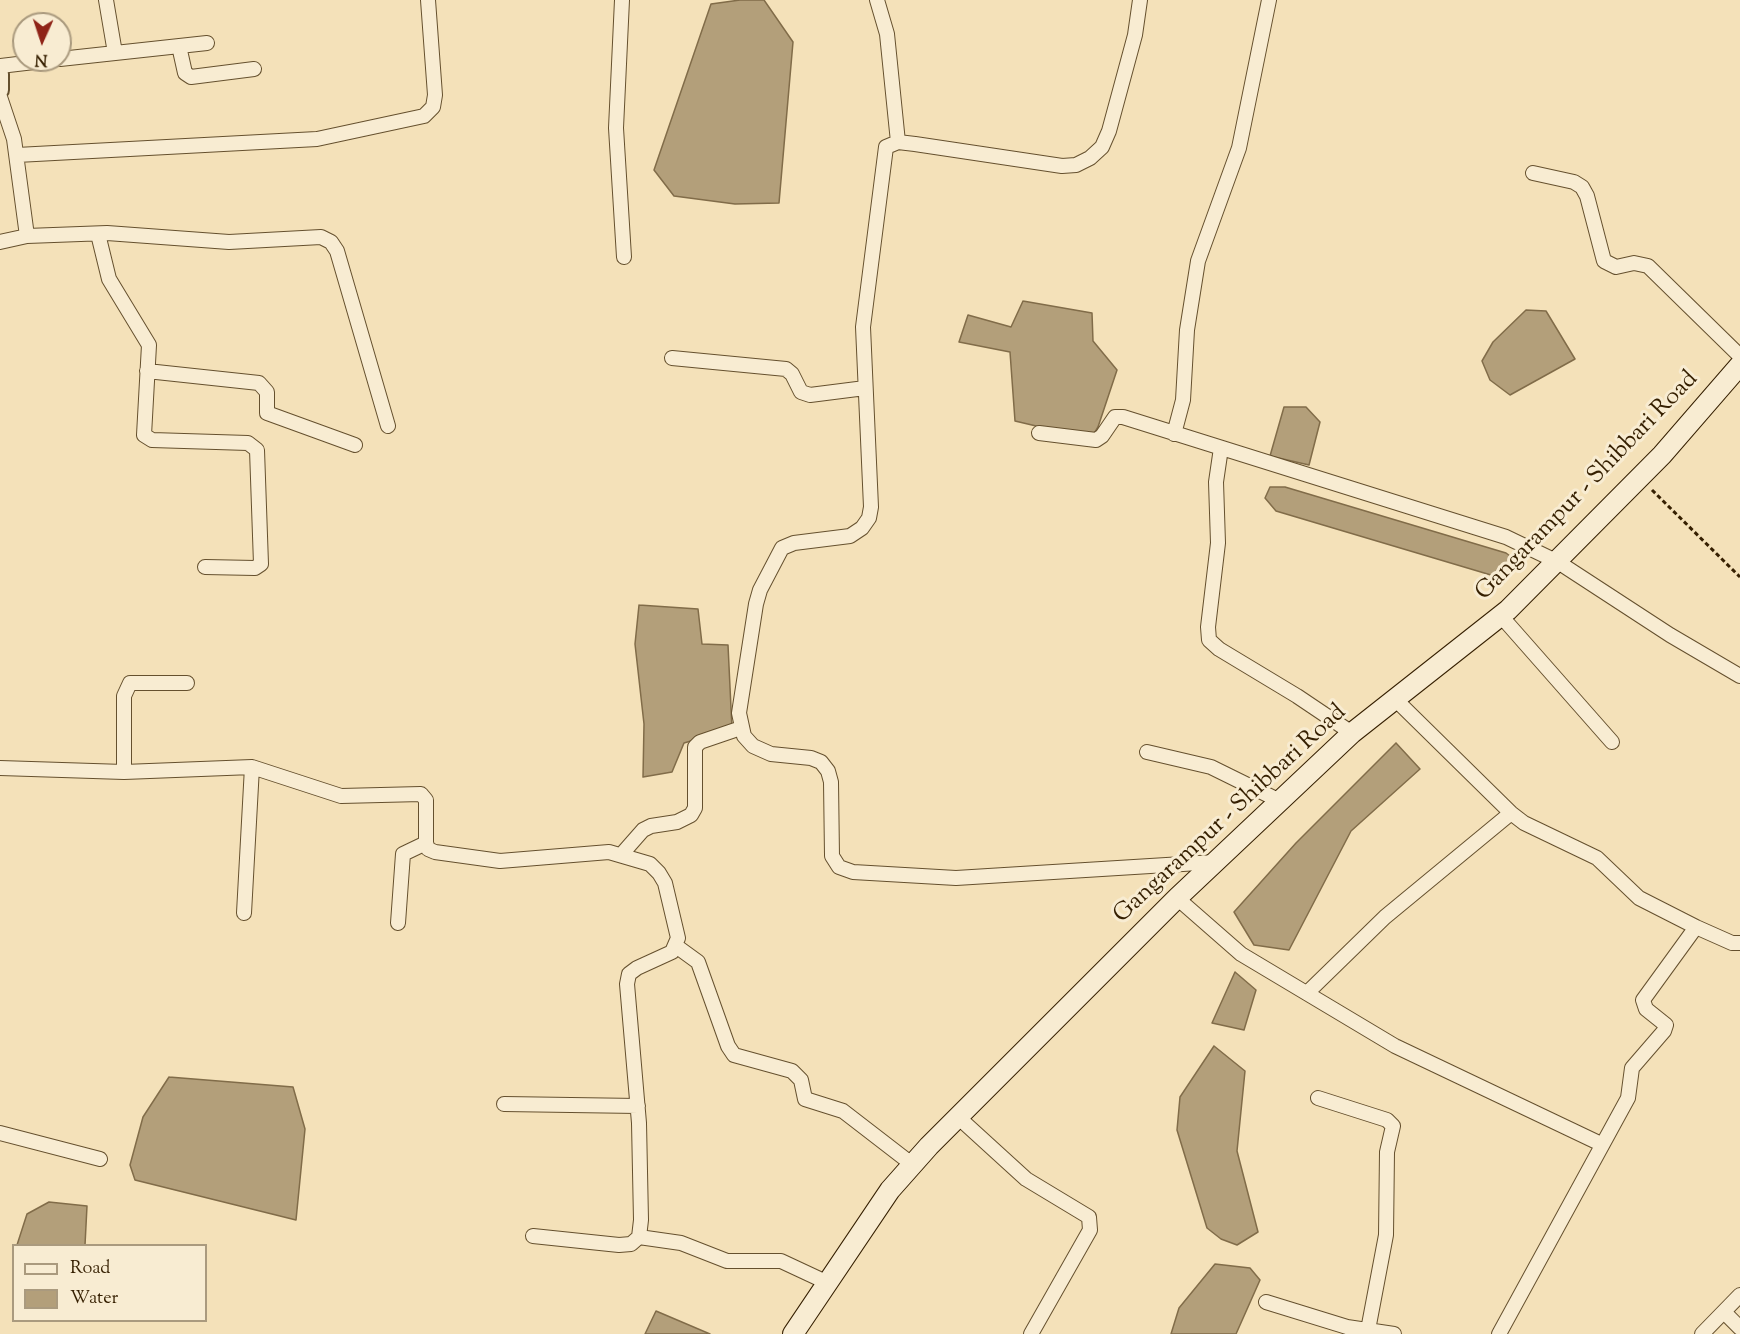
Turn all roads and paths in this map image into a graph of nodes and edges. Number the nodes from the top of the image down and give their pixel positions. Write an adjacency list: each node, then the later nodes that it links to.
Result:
1 (106, 0): 9 (street)
2 (428, 0): 16 (street)
3 (622, 0): 21 (street)
4 (877, 0): 15 (street)
5 (1140, 0): 15 (street)
6 (1269, 0): 29 (street)
7 (207, 43): 8 (street)
8 (179, 46): 9 (street); 11 (street)
9 (115, 53): 10 (street)
10 (72, 58)
11 (254, 69)
12 (0, 74): 13 (street)
13 (0, 90)
14 (0, 97): 16 (street)
15 (898, 142): 26 (street)
16 (17, 155): 19 (street)
17 (1533, 172): 22 (street)
18 (98, 234): 19 (street); 25 (street); 27 (street)
19 (27, 236): 20 (street)
20 (0, 242)
21 (624, 257)
22 (1740, 356)
23 (672, 358): 26 (street)
24 (1740, 365): 32 (main road, Gangarampur - Shibbari Road)
25 (147, 371): 30 (street); 34 (street)
26 (865, 388): 40 (street)
27 (388, 426)
28 (1038, 433): 29 (street)
29 (1174, 434): 31 (street)
30 (355, 446)
31 (1221, 448): 33 (street); 41 (street)
32 (1639, 477): 33 (main road, Gangarampur - Shibbari Road); 35 (path)
33 (1558, 562): 36 (main road, Gangarampur - Shibbari Road); 37 (street)
34 (205, 567)
35 (1740, 577)
36 (1501, 616): 39 (main road, Gangarampur - Shibbari Road); 42 (street)
37 (1740, 676)
38 (187, 683): 46 (street)
39 (1395, 699): 41 (main road, Gangarampur - Shibbari Road); 48 (street)
40 (741, 728): 50 (street); 51 (street)
41 (1352, 733): 47 (main road, Gangarampur - Shibbari Road)
42 (1612, 742)
43 (1147, 752): 47 (street)
44 (252, 767): 46 (street); 49 (street); 53 (street)
45 (0, 768): 46 (street)
46 (124, 772)
47 (1280, 801): 51 (main road, Gangarampur - Shibbari Road)
48 (1511, 813): 55 (street); 58 (street)
49 (426, 843): 50 (street); 54 (street)
50 (621, 855): 57 (street)
51 (1215, 862): 52 (main road, Gangarampur - Shibbari Road)
52 (1177, 898): 58 (street); 62 (main road, Gangarampur - Shibbari Road)
53 (243, 913)
54 (398, 923)
55 (1696, 927): 56 (street); 64 (street)
56 (1740, 943)
57 (676, 946): 61 (street); 66 (street)
58 (1307, 993): 64 (street)
59 (1318, 1098): 74 (street)
60 (504, 1104): 61 (street)
61 (638, 1106): 68 (street)
62 (958, 1117): 66 (main road, Gangarampur - Shibbari Road); 76 (street)
63 (0, 1133): 65 (street)
64 (1601, 1144): 78 (street)
65 (100, 1159)
66 (913, 1165): 69 (main road, Gangarampur - Shibbari Road)
67 (533, 1236): 68 (street)
68 (639, 1237): 69 (street)
69 (826, 1282): 75 (main road, Gangarampur - Shibbari Road)
70 (1740, 1295): 72 (street)
71 (1266, 1302): 74 (street)
72 (1724, 1312): 73 (street); 79 (street)
73 (1740, 1328)
74 (1368, 1330): 77 (street)
75 (793, 1334)
76 (1031, 1334)
77 (1394, 1334)
78 (1499, 1334)
79 (1702, 1334)

